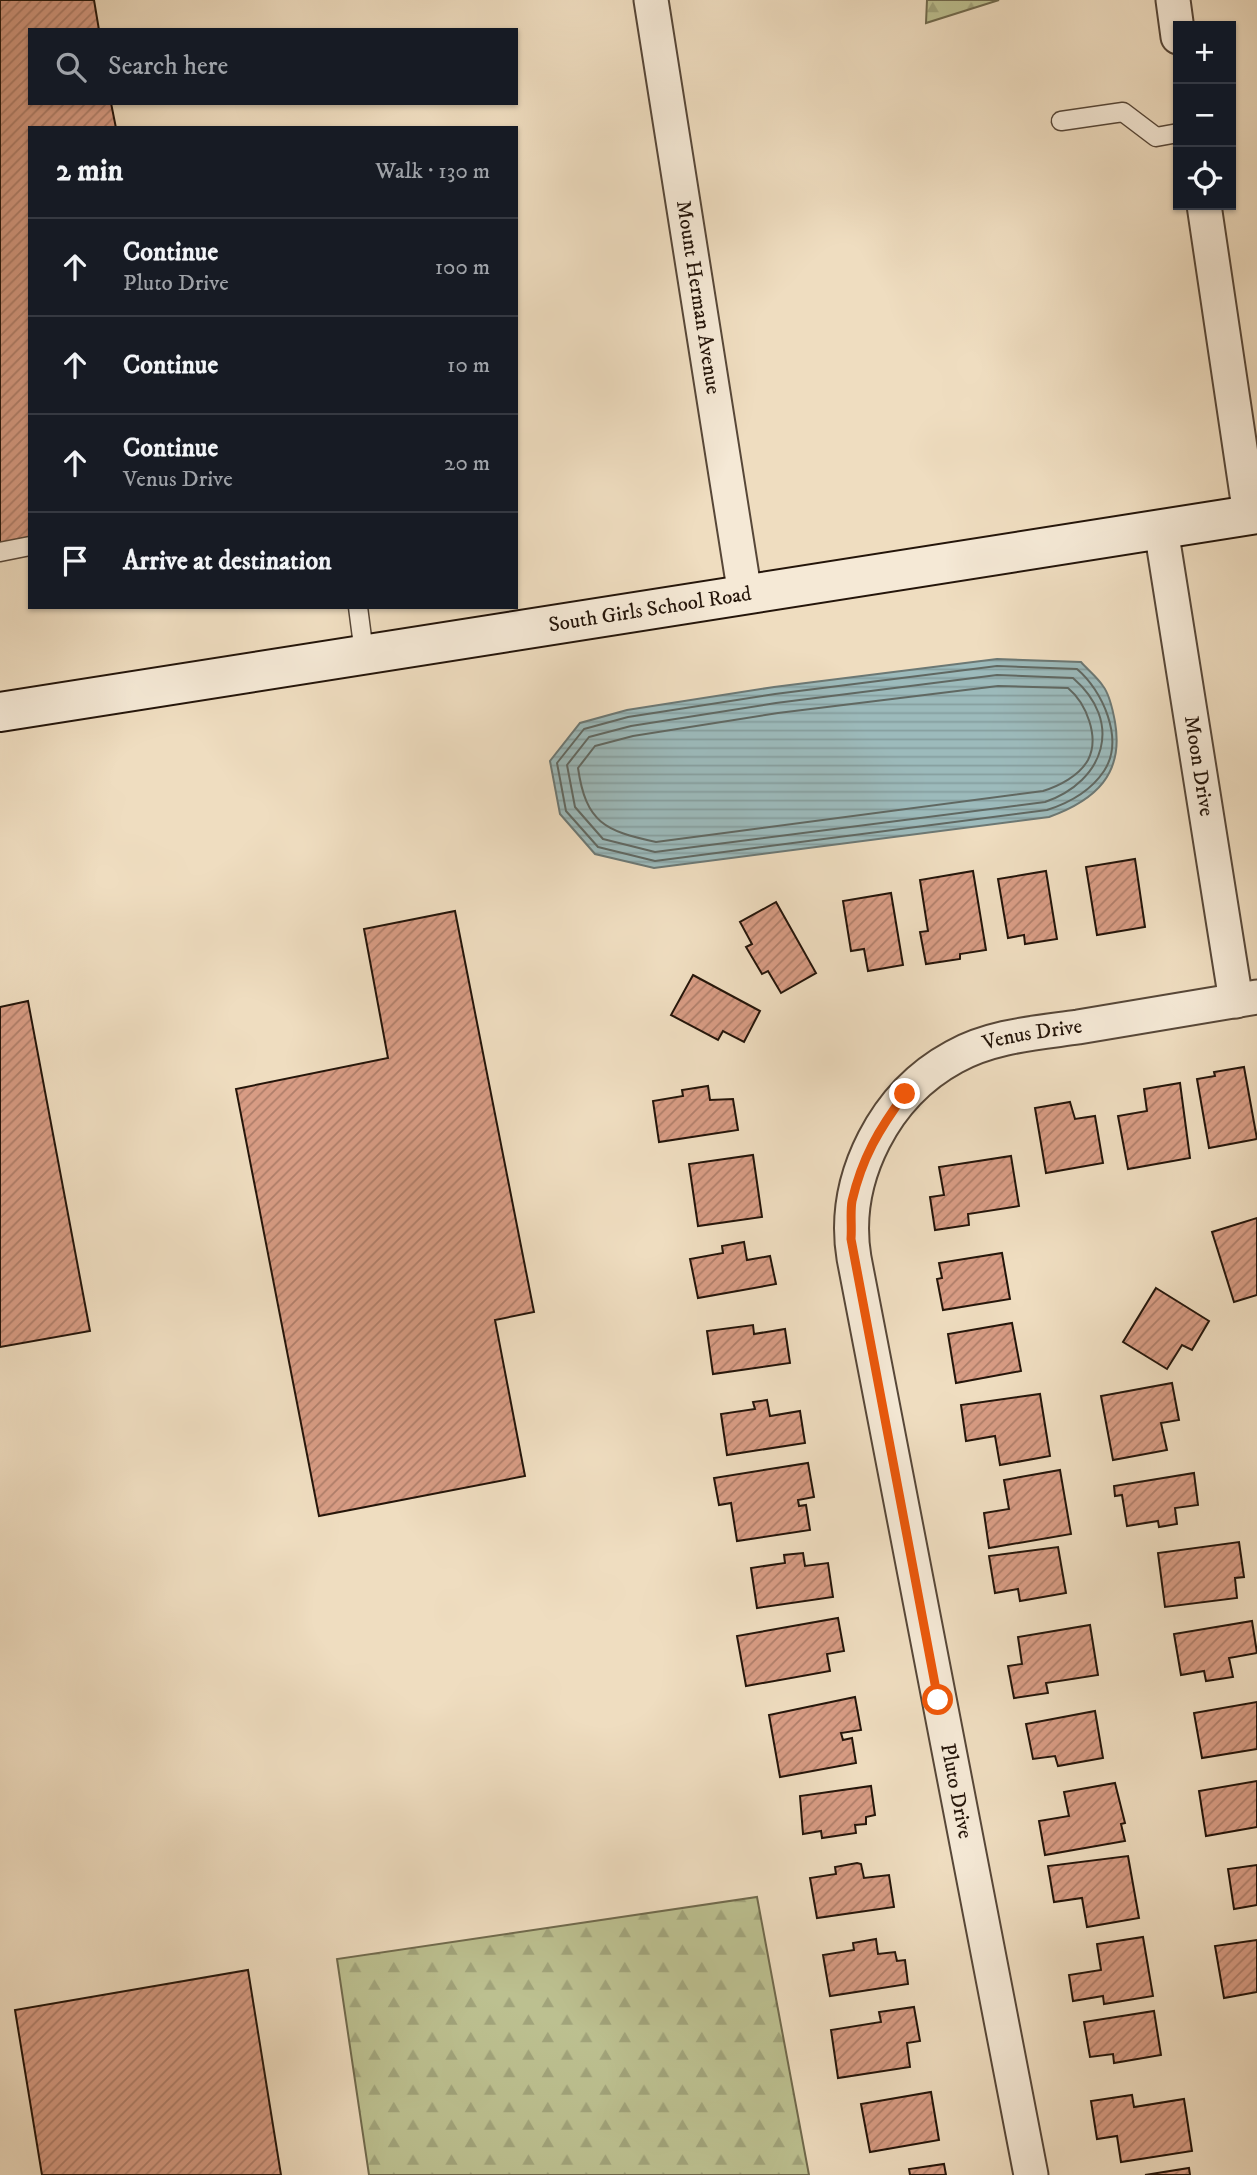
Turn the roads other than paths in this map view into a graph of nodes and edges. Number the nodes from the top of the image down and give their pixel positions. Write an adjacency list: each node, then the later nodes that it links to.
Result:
1 (651, 0): 11 (street, Mount Herman Avenue)
2 (1173, 0): 3 (street)
3 (1176, 21)
4 (1061, 121): 5 (lane)
5 (1173, 134)
6 (1205, 210): 7 (street)
7 (1254, 515): 8 (main road, South Girls School Road)
8 (1161, 529): 11 (main road, South Girls School Road); 15 (street, Moon Drive)
9 (28, 546): 10 (lane)
10 (0, 552)
11 (745, 595): 13 (main road, South Girls School Road)
12 (358, 609): 13 (lane)
13 (364, 653): 14 (main road, South Girls School Road)
14 (0, 712)
15 (1247, 999): 16 (street, Venus Drive)
16 (853, 1199): 17 (street, Pluto Drive)
17 (1031, 2175)

